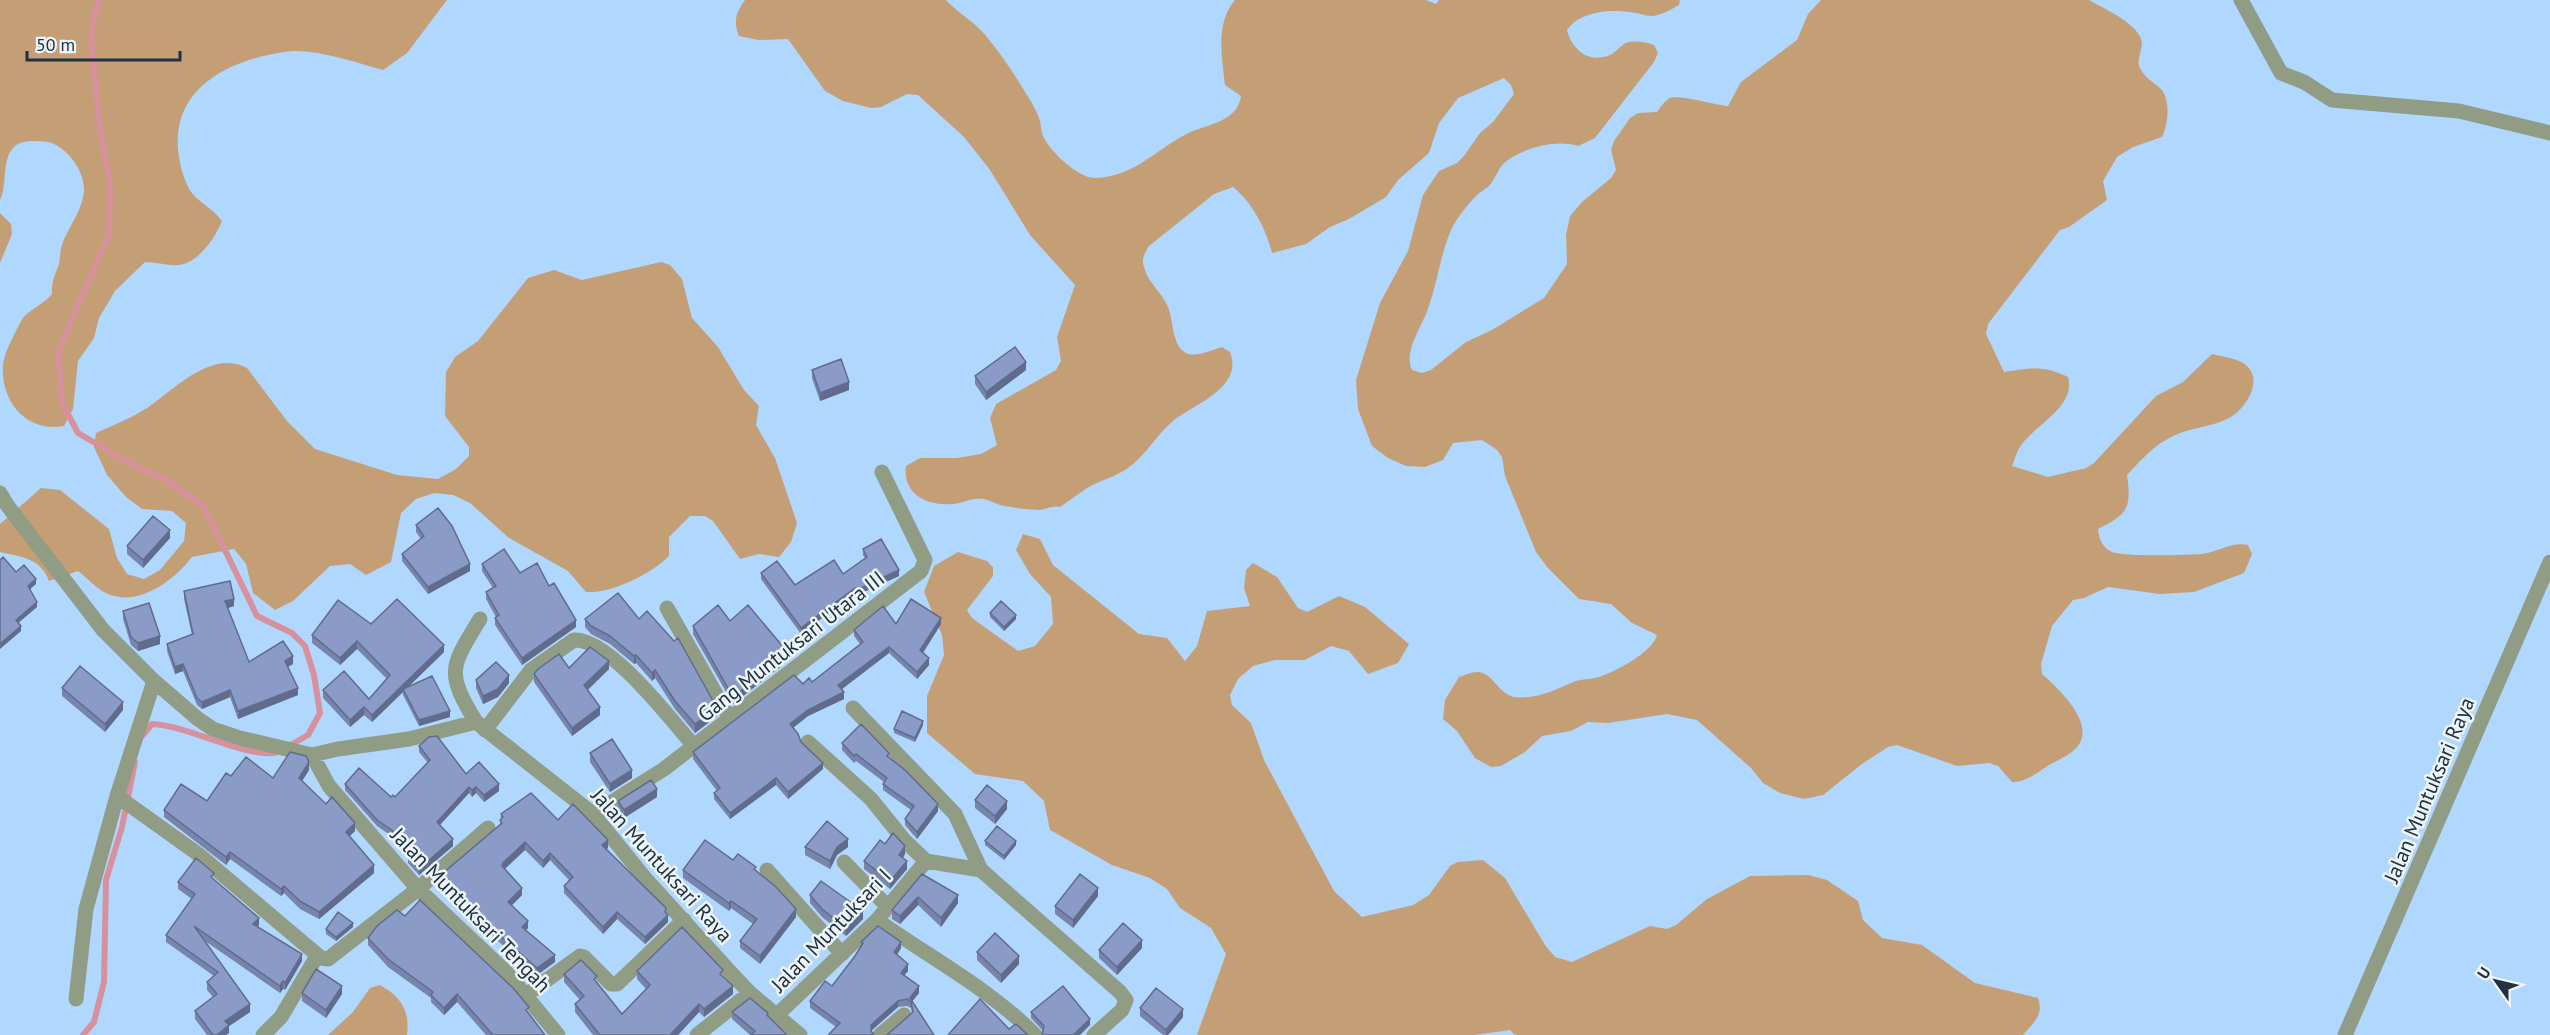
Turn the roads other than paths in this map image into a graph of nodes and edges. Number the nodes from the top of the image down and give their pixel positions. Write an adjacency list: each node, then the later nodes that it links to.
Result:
1 (2241, 0): 2 (street)
2 (2550, 133)
3 (882, 472): 10 (street, Gang Muntuksari Utara III)
4 (2, 503): 8 (street)
5 (2550, 562): 40 (street, Jalan Muntuksari Raya)
6 (667, 608): 10 (street)
7 (480, 619): 11 (street)
8 (154, 681): 14 (street); 15 (street)
9 (853, 708): 21 (street)
10 (730, 719): 13 (street, Gang Muntuksari Utara III)
11 (480, 726): 13 (street); 14 (street); 16 (street, Jalan Muntuksari Raya)
12 (808, 742): 18 (street)
13 (694, 746): 16 (street, Gang Muntuksari Utara III)
14 (312, 755): 22 (street, Jalan Muntuksari Tengah)
15 (120, 799): 27 (street); 30 (street)
16 (593, 814): 24 (street, Jalan Muntuksari Raya)
17 (488, 828): 22 (street)
18 (926, 861): 21 (street); 23 (street, Jalan Muntuksari I)
19 (844, 862): 23 (street)
20 (767, 870): 26 (street)
21 (981, 870): 39 (street)
22 (417, 889): 27 (street); 29 (street, Jalan Muntuksari Tengah)
23 (887, 906): 25 (street, Jalan Muntuksari I)
24 (684, 920): 28 (street, Jalan Muntuksari Raya); 29 (street)
25 (877, 920): 26 (street, Jalan Muntuksari I); 38 (street)
26 (842, 954): 31 (street, Jalan Muntuksari I)
27 (317, 956): 33 (street)
28 (750, 993): 31 (street, Jalan Muntuksari Raya); 35 (street)
29 (526, 995): 34 (street, Jalan Muntuksari Tengah)
30 (76, 999)
31 (777, 1015): 36 (street, Jalan Muntuksari Raya)
32 (904, 1015): 37 (street)
33 (262, 1035)
34 (558, 1035)
35 (698, 1035)
36 (800, 1035)
37 (880, 1035)
38 (1035, 1035)
39 (1094, 1035)
40 (2345, 1035)

